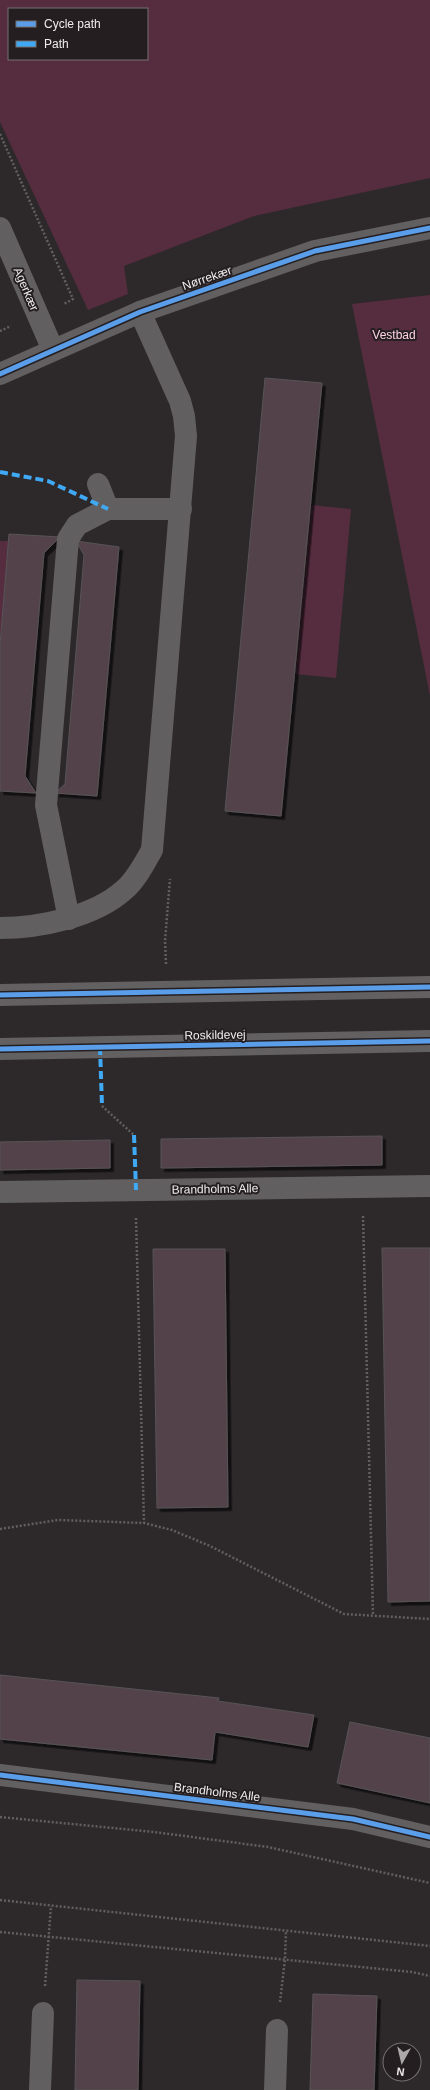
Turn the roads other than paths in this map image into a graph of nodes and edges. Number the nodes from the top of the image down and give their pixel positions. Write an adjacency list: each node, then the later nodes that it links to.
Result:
1 (0, 228): 4 (street, Agerkær)
2 (430, 228): 3 (street, Nørrekær)
3 (140, 312): 4 (street, Nørrekær); 8 (street)
4 (53, 350): 5 (street, Nørrekær)
5 (0, 374)
6 (98, 484): 7 (street)
7 (108, 509): 8 (street); 9 (street)
8 (181, 509): 9 (street)
9 (69, 919): 10 (street)
10 (0, 928)
11 (430, 988): 12 (main road)
12 (0, 995)
13 (430, 1041): 14 (main road, Roskildevej)
14 (0, 1049)
15 (430, 1186): 16 (street, Brandholms Alle)
16 (0, 1192)
17 (0, 1775): 18 (street, Brandholms Alle)
18 (430, 1837)
19 (43, 2013): 21 (street)
20 (277, 2030): 22 (street)
21 (40, 2090)
22 (275, 2090)

